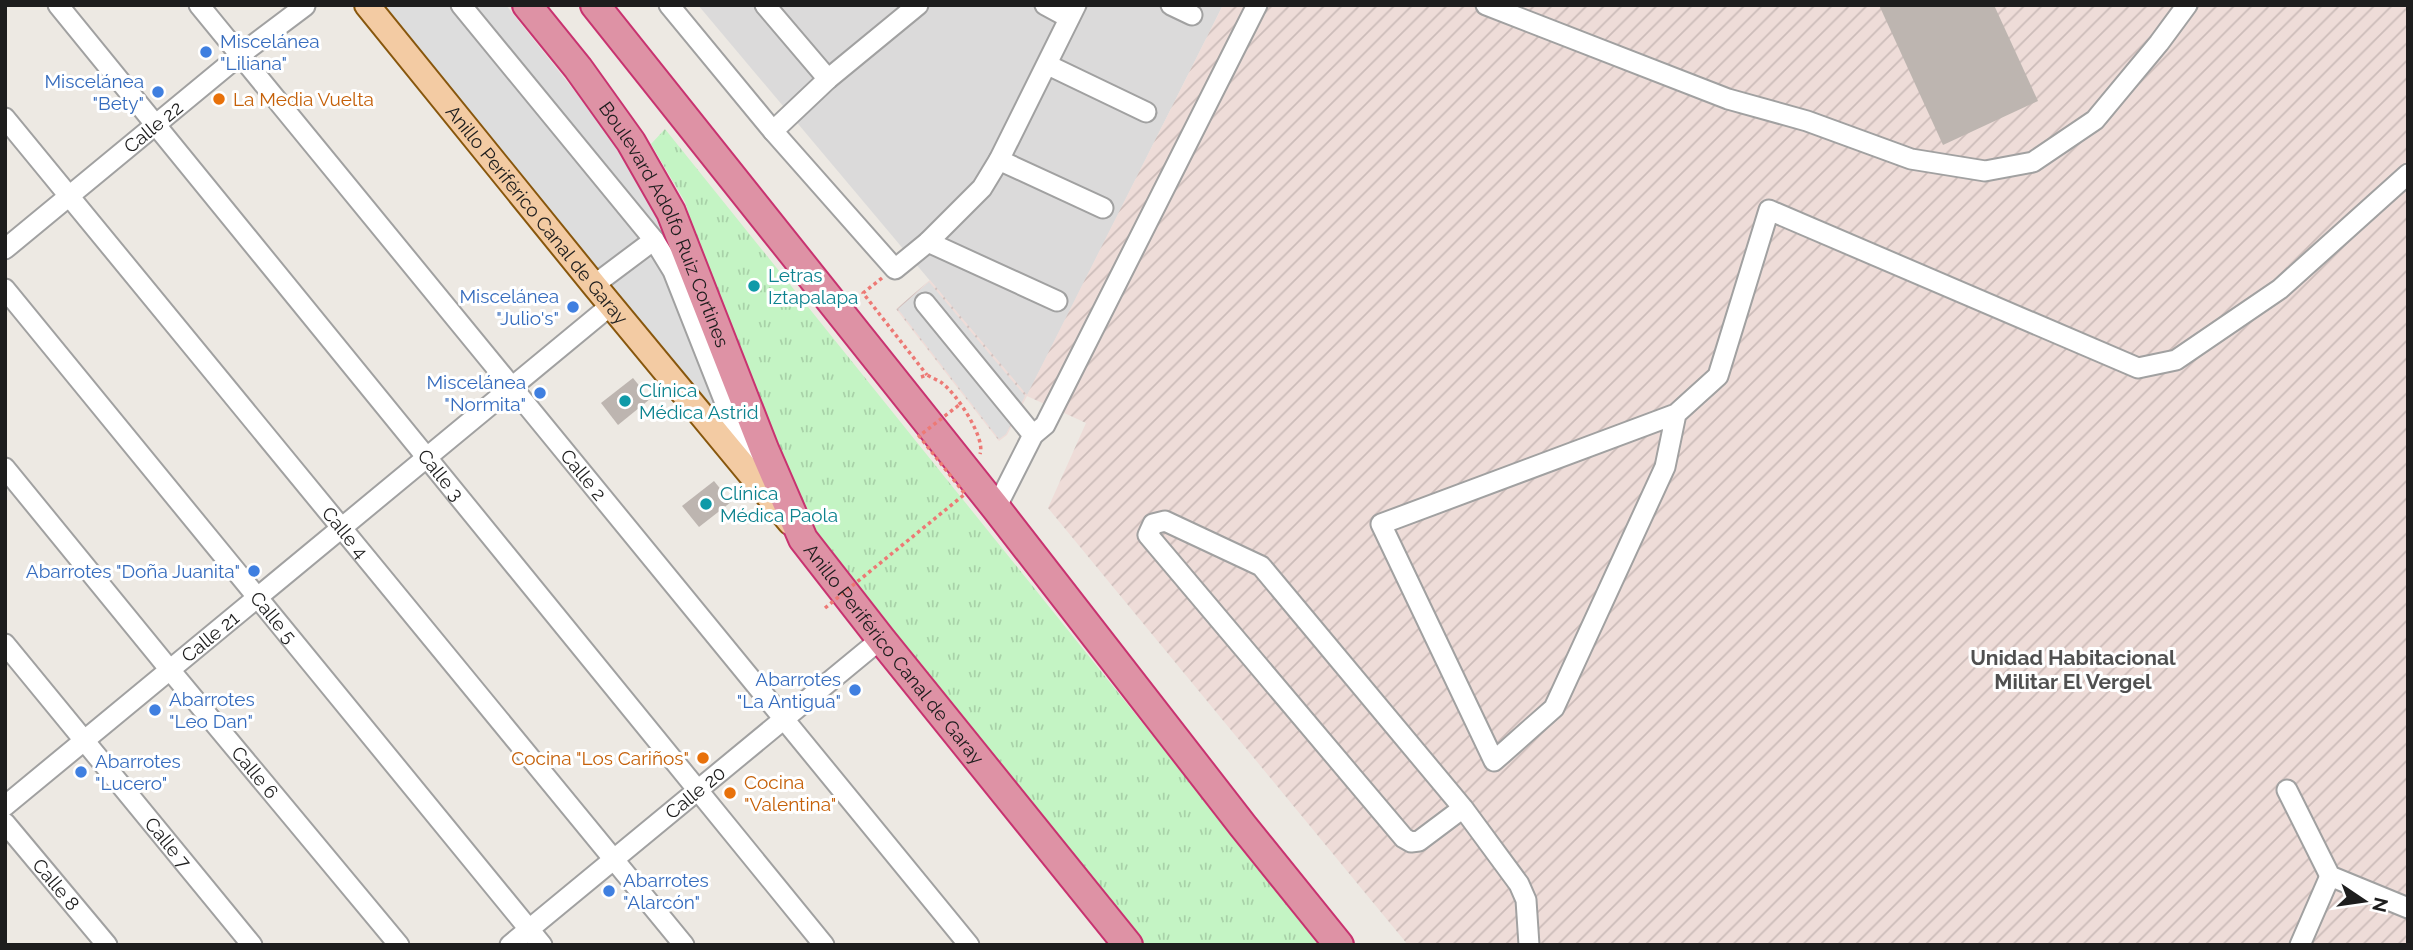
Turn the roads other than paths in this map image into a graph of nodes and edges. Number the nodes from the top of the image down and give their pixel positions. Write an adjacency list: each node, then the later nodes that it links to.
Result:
1 (58, 5): 23 (street, Calle 3)
2 (199, 5): 18 (street, Calle 2)
3 (367, 5): 32 (main road, Anillo Periférico Canal de Garay)
4 (461, 5): 29 (street)
5 (527, 5): 45 (highway, Boulevard Adolfo Ruiz Cortines)
6 (595, 5): 43 (highway)
7 (669, 5): 24 (street)
8 (765, 5): 20 (street)
9 (918, 5): 20 (street)
10 (1045, 5): 16 (street)
11 (1171, 5): 17 (street)
12 (1257, 5): 39 (street)
13 (1486, 5): 14 (street)
14 (2187, 5)
15 (305, 6): 18 (street, Calle 22)
16 (1073, 11): 19 (street)
17 (1192, 15)
18 (240, 55): 23 (street, Calle 22); 37 (street, Calle 2)
19 (1048, 65): 21 (street); 25 (street)
20 (828, 79): 24 (street)
21 (1146, 112)
22 (5, 118): 27 (street, Calle 4)
23 (155, 125): 27 (street, Calle 22); 40 (street, Calle 3)
24 (774, 131): 30 (street)
25 (999, 160): 28 (street); 30 (street)
26 (2408, 174): 38 (street)
27 (69, 196): 31 (street, Calle 22); 44 (street, Calle 4)
28 (1103, 208)
29 (654, 240): 32 (street); 42 (street)
30 (928, 242): 34 (street)
31 (5, 249)
32 (594, 285): 36 (main road, Anillo Periférico Canal de Garay)
33 (5, 289): 46 (street, Calle 5)
34 (1057, 301)
35 (925, 303): 39 (street)
36 (610, 306): 37 (street, Calle 21); 42 (main road, Anillo Periférico Canal de Garay)
37 (512, 387): 40 (street, Calle 21); 50 (street, Calle 2)
38 (1676, 414): 38 (street)
39 (1033, 435): 43 (street)
40 (427, 457): 44 (street, Calle 21); 52 (street, Calle 3)
41 (5, 468): 49 (street, Calle 6)
42 (754, 477): 45 (main road, Anillo Periférico Canal de Garay)
43 (996, 508): 70 (highway)
44 (342, 528): 46 (street, Calle 21); 57 (street, Calle 4)
45 (803, 539): 47 (highway, Anillo Periférico Canal de Garay)
46 (258, 597): 49 (street, Calle 21); 60 (street, Calle 5)
47 (881, 639): 50 (street, Calle 20); 69 (highway, Anillo Periférico Canal de Garay)
48 (5, 644): 51 (street, Calle 7)
49 (170, 670): 51 (street, Calle 21); 63 (street, Calle 6)
50 (784, 719): 52 (street, Calle 20); 68 (street, Calle 2)
51 (84, 741): 54 (street, Calle 21); 62 (street, Calle 7)
52 (698, 790): 57 (street, Calle 20); 67 (street, Calle 3)
53 (2287, 790): 58 (street)
54 (5, 806)
55 (1463, 808): 55 (street); 71 (street)
56 (5, 823): 61 (street, Calle 8)
57 (614, 859): 60 (street, Calle 20); 66 (street, Calle 4)
58 (2330, 876): 59 (street); 72 (street)
59 (2408, 908)
60 (529, 929): 64 (street, Calle 20); 65 (street, Calle 5)
61 (107, 945)
62 (252, 945)
63 (399, 945)
64 (510, 945)
65 (542, 945)
66 (684, 945)
67 (824, 945)
68 (969, 945)
69 (1128, 945)
70 (1339, 945)
71 (1529, 945)
72 (2300, 945)

